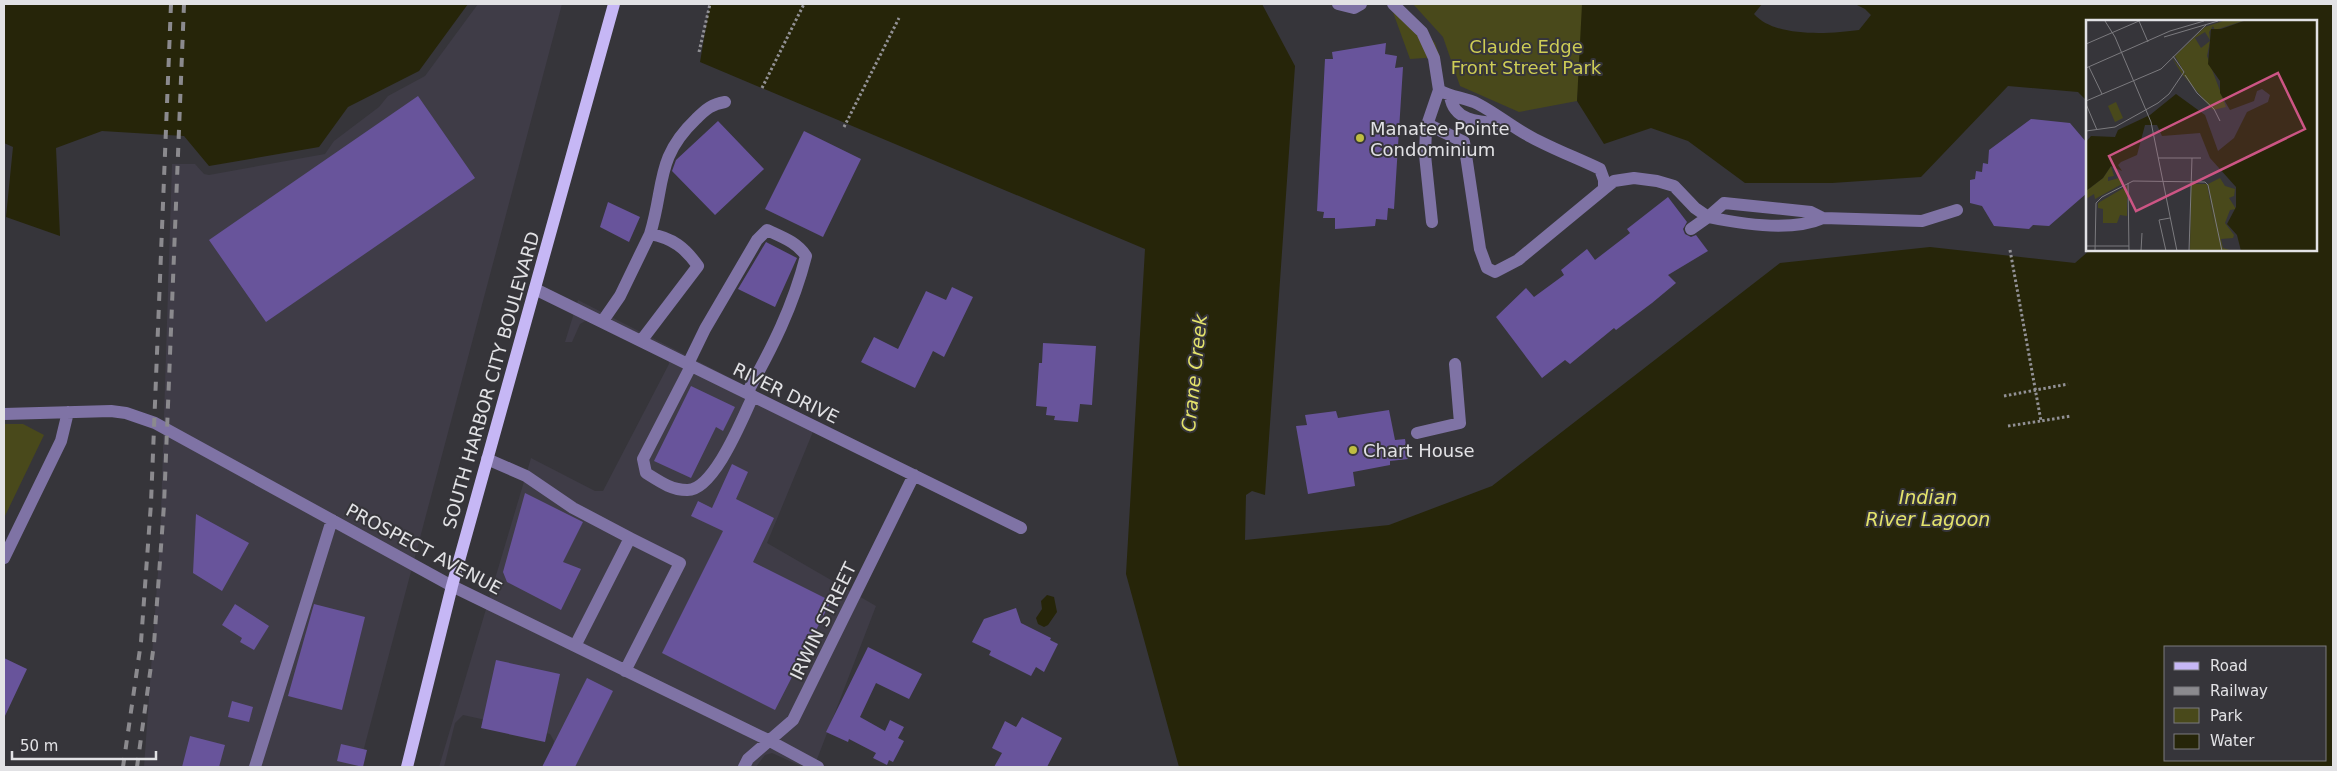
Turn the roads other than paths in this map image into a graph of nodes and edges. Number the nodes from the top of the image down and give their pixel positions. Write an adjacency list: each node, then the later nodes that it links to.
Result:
1 (614, 4): 18 (main road, SOUTH HARBOR CITY BOULEVARD)
2 (1338, 4): 3 (street)
3 (1362, 4)
4 (1393, 4): 5 (street)
5 (1445, 93): 7 (street); 8 (street); 8 (street)
6 (725, 102): 17 (street)
7 (1428, 124): 11 (street); 15 (street)
8 (1507, 124): 9 (street)
9 (1600, 169): 10 (street); 11 (street)
10 (1634, 178): 11 (street); 13 (street)
11 (1604, 189)
12 (1957, 210): 14 (street)
13 (1708, 217): 14 (street); 14 (street); 16 (street)
14 (1823, 218)
15 (1432, 222)
16 (1691, 229)
17 (650, 234): 19 (street); 20 (street)
18 (535, 289): 19 (street, RIVER DRIVE); 27 (main road, SOUTH HARBOR CITY BOULEVARD)
19 (602, 322): 20 (street, RIVER DRIVE)
20 (641, 341): 22 (street, RIVER DRIVE)
21 (1455, 364): 26 (street)
22 (689, 365): 23 (street, RIVER DRIVE); 23 (street); 23 (street)
23 (750, 395): 28 (street, RIVER DRIVE)
24 (68, 412): 25 (street, PROSPECT AVENUE); 29 (street, PROSPECT AVENUE); 32 (street)
25 (4, 414)
26 (1417, 433)
27 (487, 459): 31 (street); 33 (main road, SOUTH HARBOR CITY BOULEVARD)
28 (914, 475): 30 (street, RIVER DRIVE); 36 (street, IRWIN STREET)
29 (332, 520): 33 (street, PROSPECT AVENUE); 37 (street)
30 (1021, 528)
31 (630, 538): 34 (street); 35 (street)
32 (4, 558)
33 (452, 586): 34 (street, PROSPECT AVENUE); 38 (main road, SOUTH HARBOR CITY BOULEVARD)
34 (575, 646): 35 (street, PROSPECT AVENUE)
35 (625, 671): 36 (street, PROSPECT AVENUE)
36 (768, 740): 39 (street, IRWIN STREET); 40 (street, PROSPECT AVENUE)
37 (255, 767)
38 (407, 767)
39 (744, 767)
40 (818, 767)

